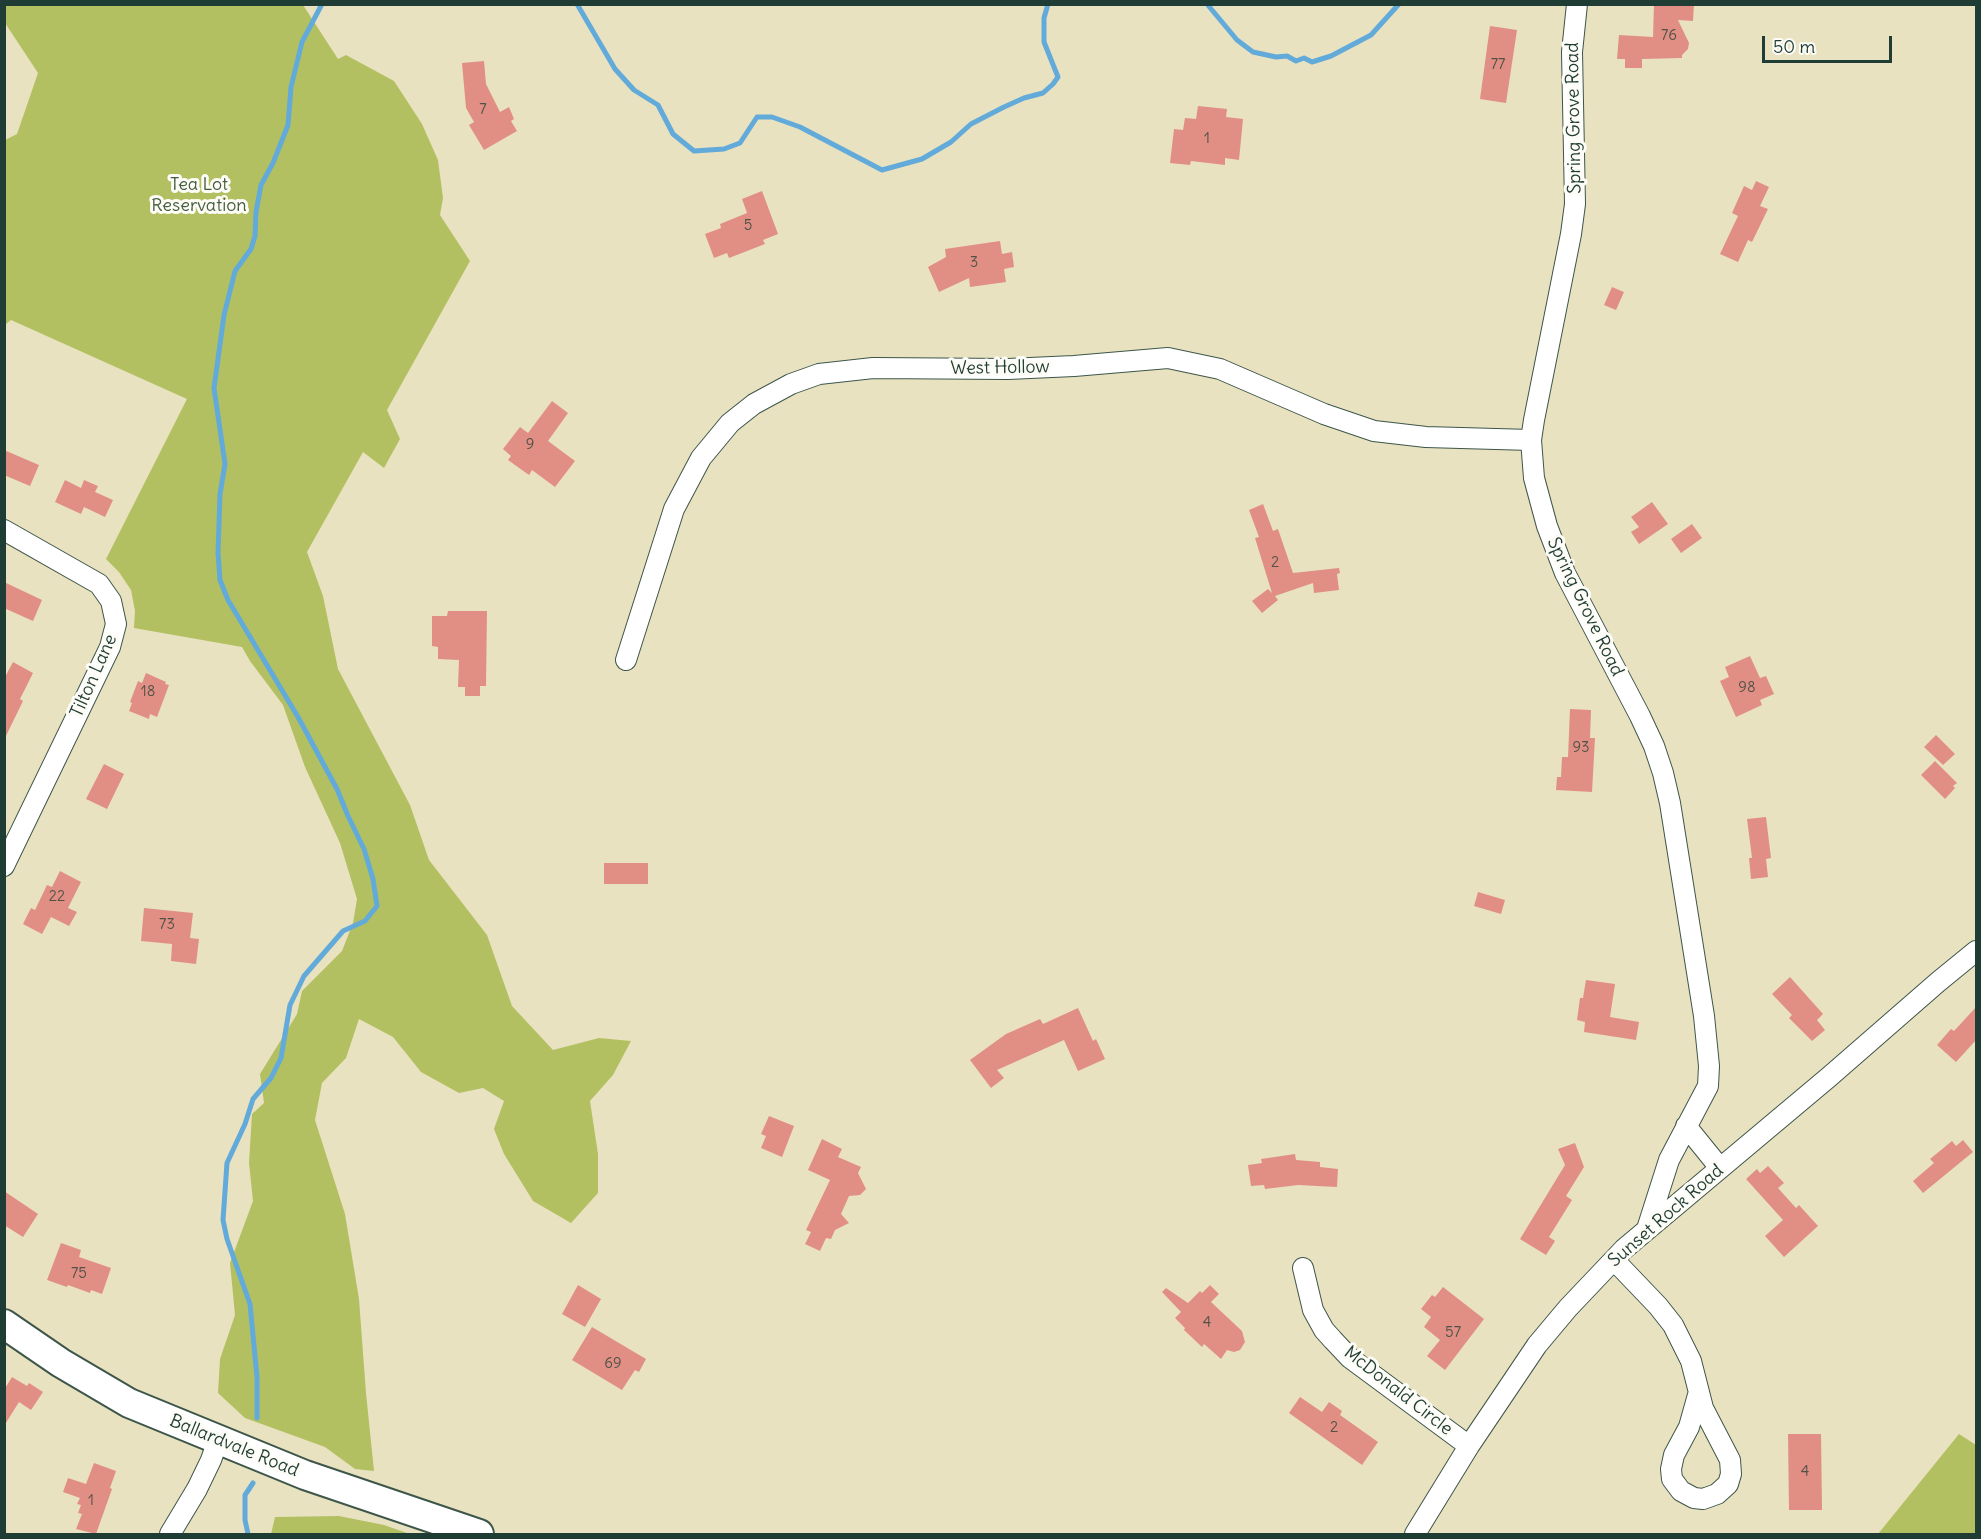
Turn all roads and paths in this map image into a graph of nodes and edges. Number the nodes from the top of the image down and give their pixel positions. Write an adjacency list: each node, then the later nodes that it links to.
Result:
1 (1577, 4): 2 (street, Spring Grove Road)
2 (1531, 440): 4 (street, West Hollow); 7 (street, Spring Grove Road)
3 (4, 530): 5 (street, Tilton Lane)
4 (626, 660)
5 (4, 866)
6 (1977, 951): 8 (street, Sunset Rock Road)
7 (1686, 1126): 8 (street); 9 (street, Spring Grove Road)
8 (1720, 1168): 9 (street, Sunset Rock Road)
9 (1647, 1229): 10 (street, Sunset Rock Road)
10 (1614, 1260): 13 (street); 15 (street, Sunset Rock Road)
11 (1303, 1268): 15 (street, McDonald Circle)
12 (4, 1324): 14 (street, Ballardvale Road)
13 (1698, 1395): 13 (street)
14 (218, 1440): 16 (street); 17 (street, Ballardvale Road)
15 (1469, 1446): 18 (street, Sunset Rock Road)
16 (170, 1534)
17 (479, 1534)
18 (1415, 1534)

